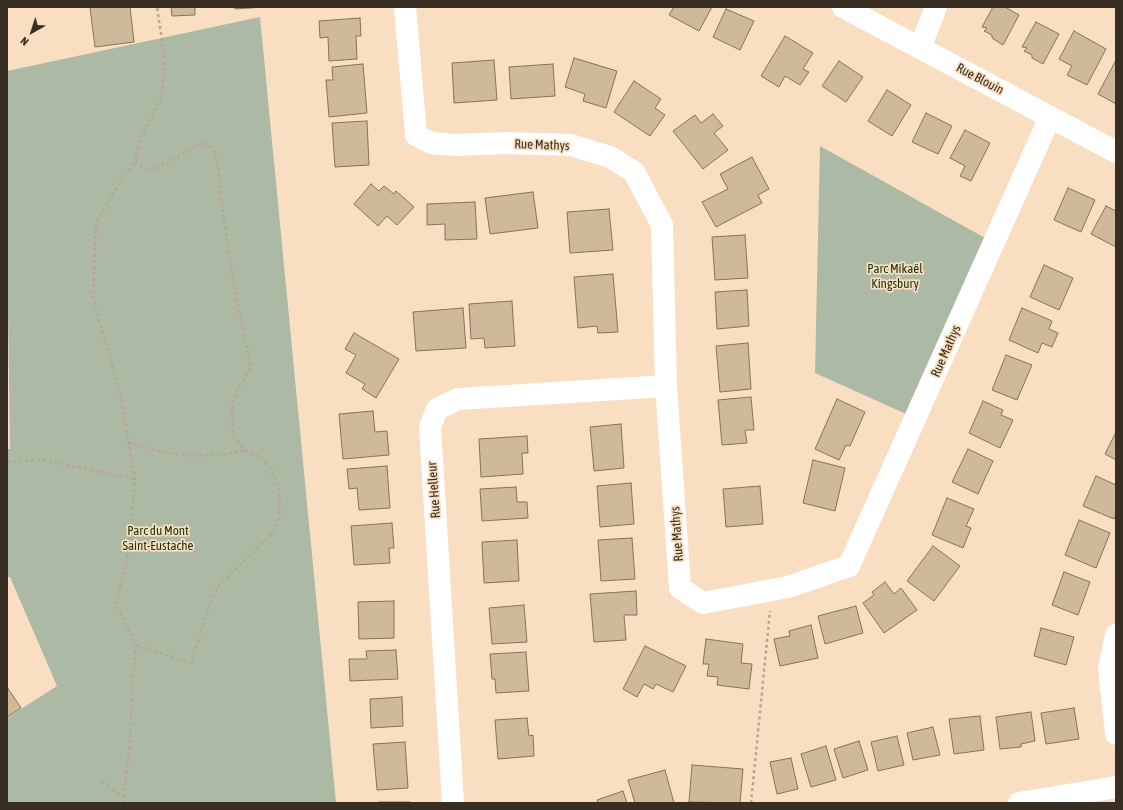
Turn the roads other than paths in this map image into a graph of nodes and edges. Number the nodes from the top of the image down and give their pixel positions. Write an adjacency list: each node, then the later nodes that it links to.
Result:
1 (405, 7): 7 (street, Rue Mathys)
2 (843, 7): 4 (street, Rue Blouin)
3 (936, 7): 4 (street)
4 (920, 48): 5 (street, Rue Blouin)
5 (1050, 117): 6 (street, Rue Blouin); 7 (street, Rue Mathys)
6 (1116, 152)
7 (666, 386): 11 (street, Rue Helleur)
8 (1116, 635): 9 (street)
9 (1116, 734)
10 (1116, 787): 12 (street)
11 (453, 803)
12 (1019, 803)

